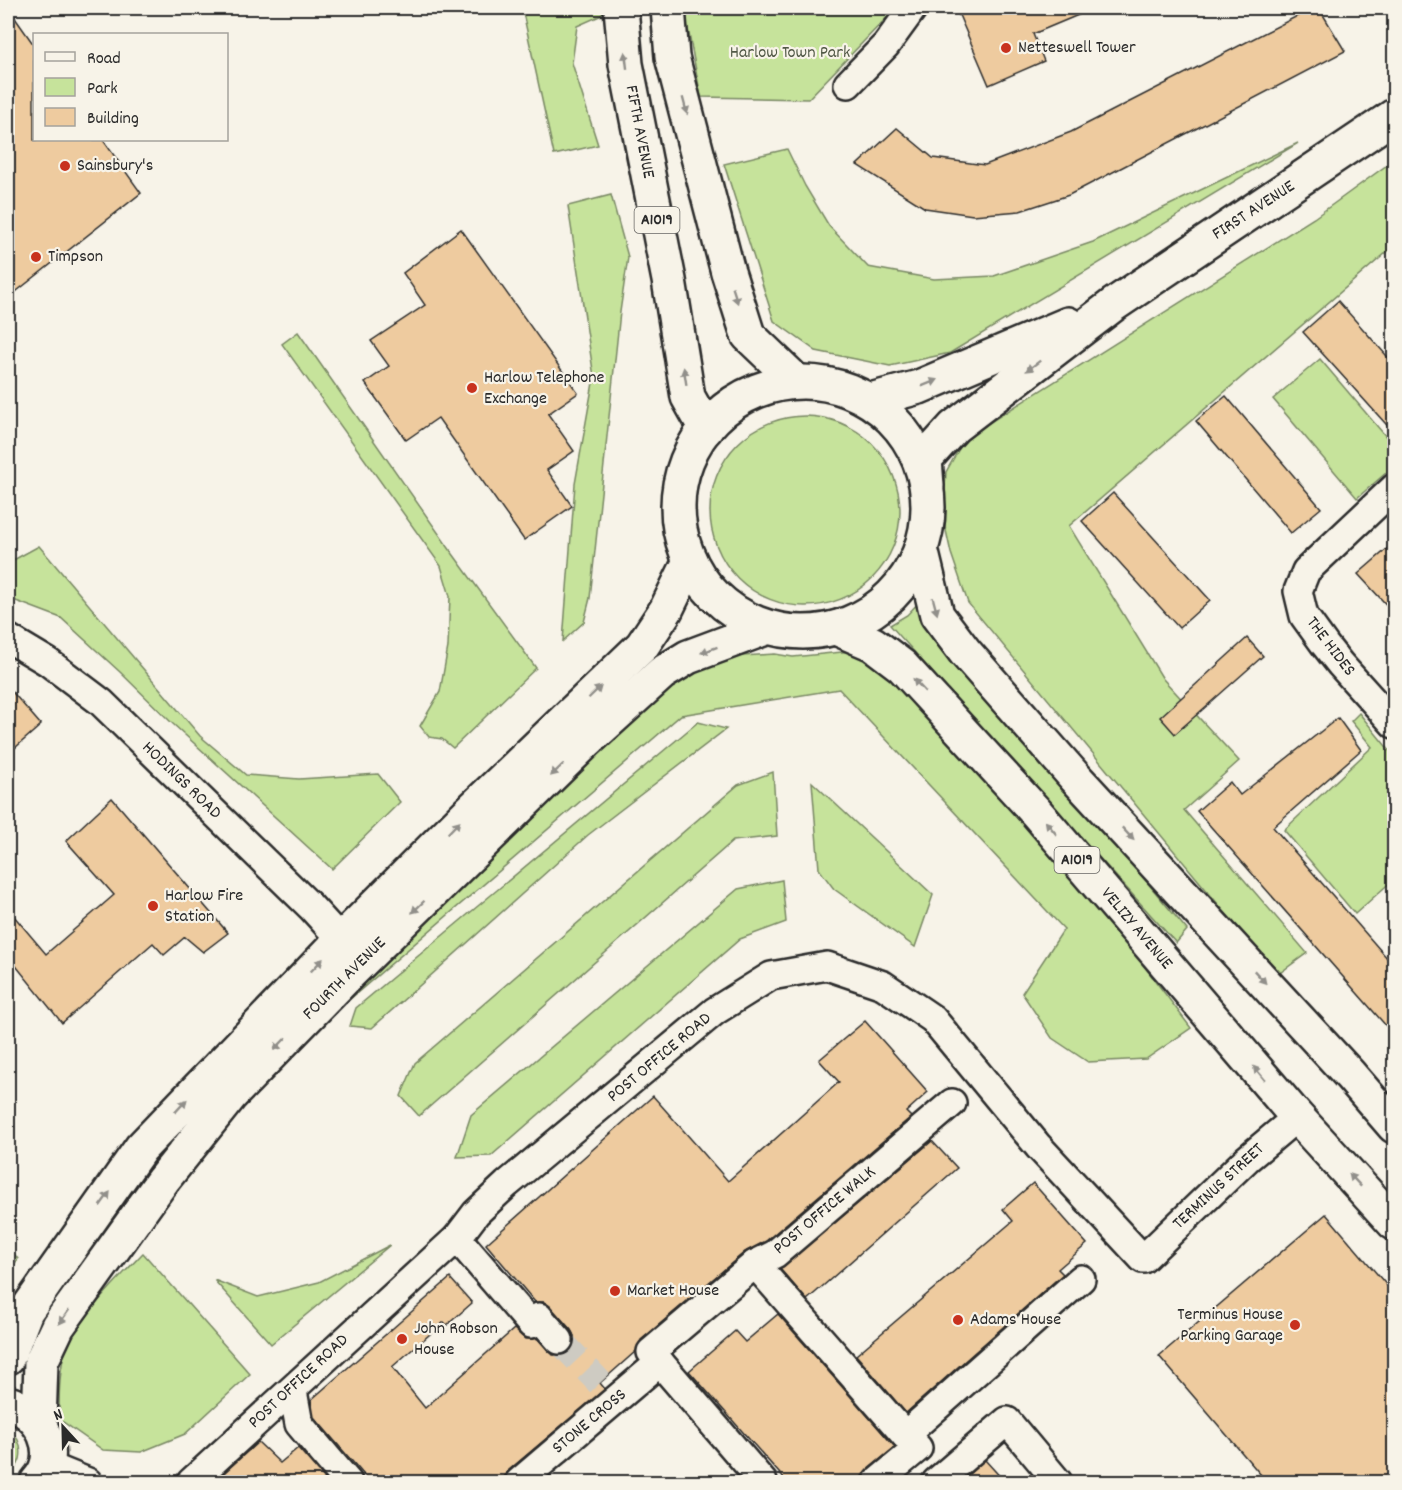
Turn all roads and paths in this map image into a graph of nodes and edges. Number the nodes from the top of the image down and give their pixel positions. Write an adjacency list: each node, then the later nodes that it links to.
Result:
1 (621, 8): 9 (main road, FIFTH AVENUE / A1019, one-way to 1)
2 (668, 8): 7 (main road, one-way to 7)
3 (913, 8): 4 (street)
4 (848, 84)
5 (1395, 116): 6 (main road, FIRST AVENUE)
6 (1113, 305): 8 (main road, FIRST AVENUE, one-way to 6); 10 (main road, FIRST AVENUE, one-way to 10)
7 (796, 381): 8 (main road); 9 (main road)
8 (874, 399): 10 (main road)
9 (706, 429): 13 (main road)
10 (927, 486): 12 (main road)
11 (1395, 488): 17 (street, THE HIDES)
12 (921, 549): 14 (main road); 21 (main road, one-way to 21)
13 (690, 561): 15 (main road); 18 (main road, FOURTH AVENUE, one-way to 13)
14 (836, 628): 15 (main road); 20 (main road, VELIZY AVENUE / A1019, one-way to 14)
15 (763, 629): 32 (main road, FOURTH AVENUE, one-way to 32)
16 (8, 638): 18 (street, HODINGS ROAD)
17 (1395, 724)
18 (341, 940): 28 (main road, FOURTH AVENUE, one-way to 18)
19 (952, 1103): 25 (street, POST OFFICE WALK)
20 (1297, 1117): 22 (main road, VELIZY AVENUE / A1019, one-way to 20); 24 (street, TERMINUS STREET)
21 (1395, 1126)
22 (1395, 1223)
23 (457, 1238): 24 (street, POST OFFICE ROAD); 27 (street); 30 (street, POST OFFICE ROAD)
24 (1143, 1259)
25 (755, 1264): 29 (street, POST OFFICE WALK); 33 (street)
26 (1081, 1279): 33 (street)
27 (559, 1340)
28 (8, 1357)
29 (660, 1362): 38 (street, STONE CROSS); 39 (street)
30 (292, 1391): 36 (street, POST OFFICE ROAD); 37 (street)
31 (8, 1403): 32 (main road)
32 (39, 1423): 34 (main road, FOURTH AVENUE)
33 (905, 1435): 40 (street)
34 (41, 1474): 35 (street)
35 (88, 1482)
36 (191, 1482)
37 (348, 1482)
38 (519, 1482)
39 (764, 1482)
40 (877, 1482)
41 (936, 1482): 42 (street)
42 (1058, 1482)

